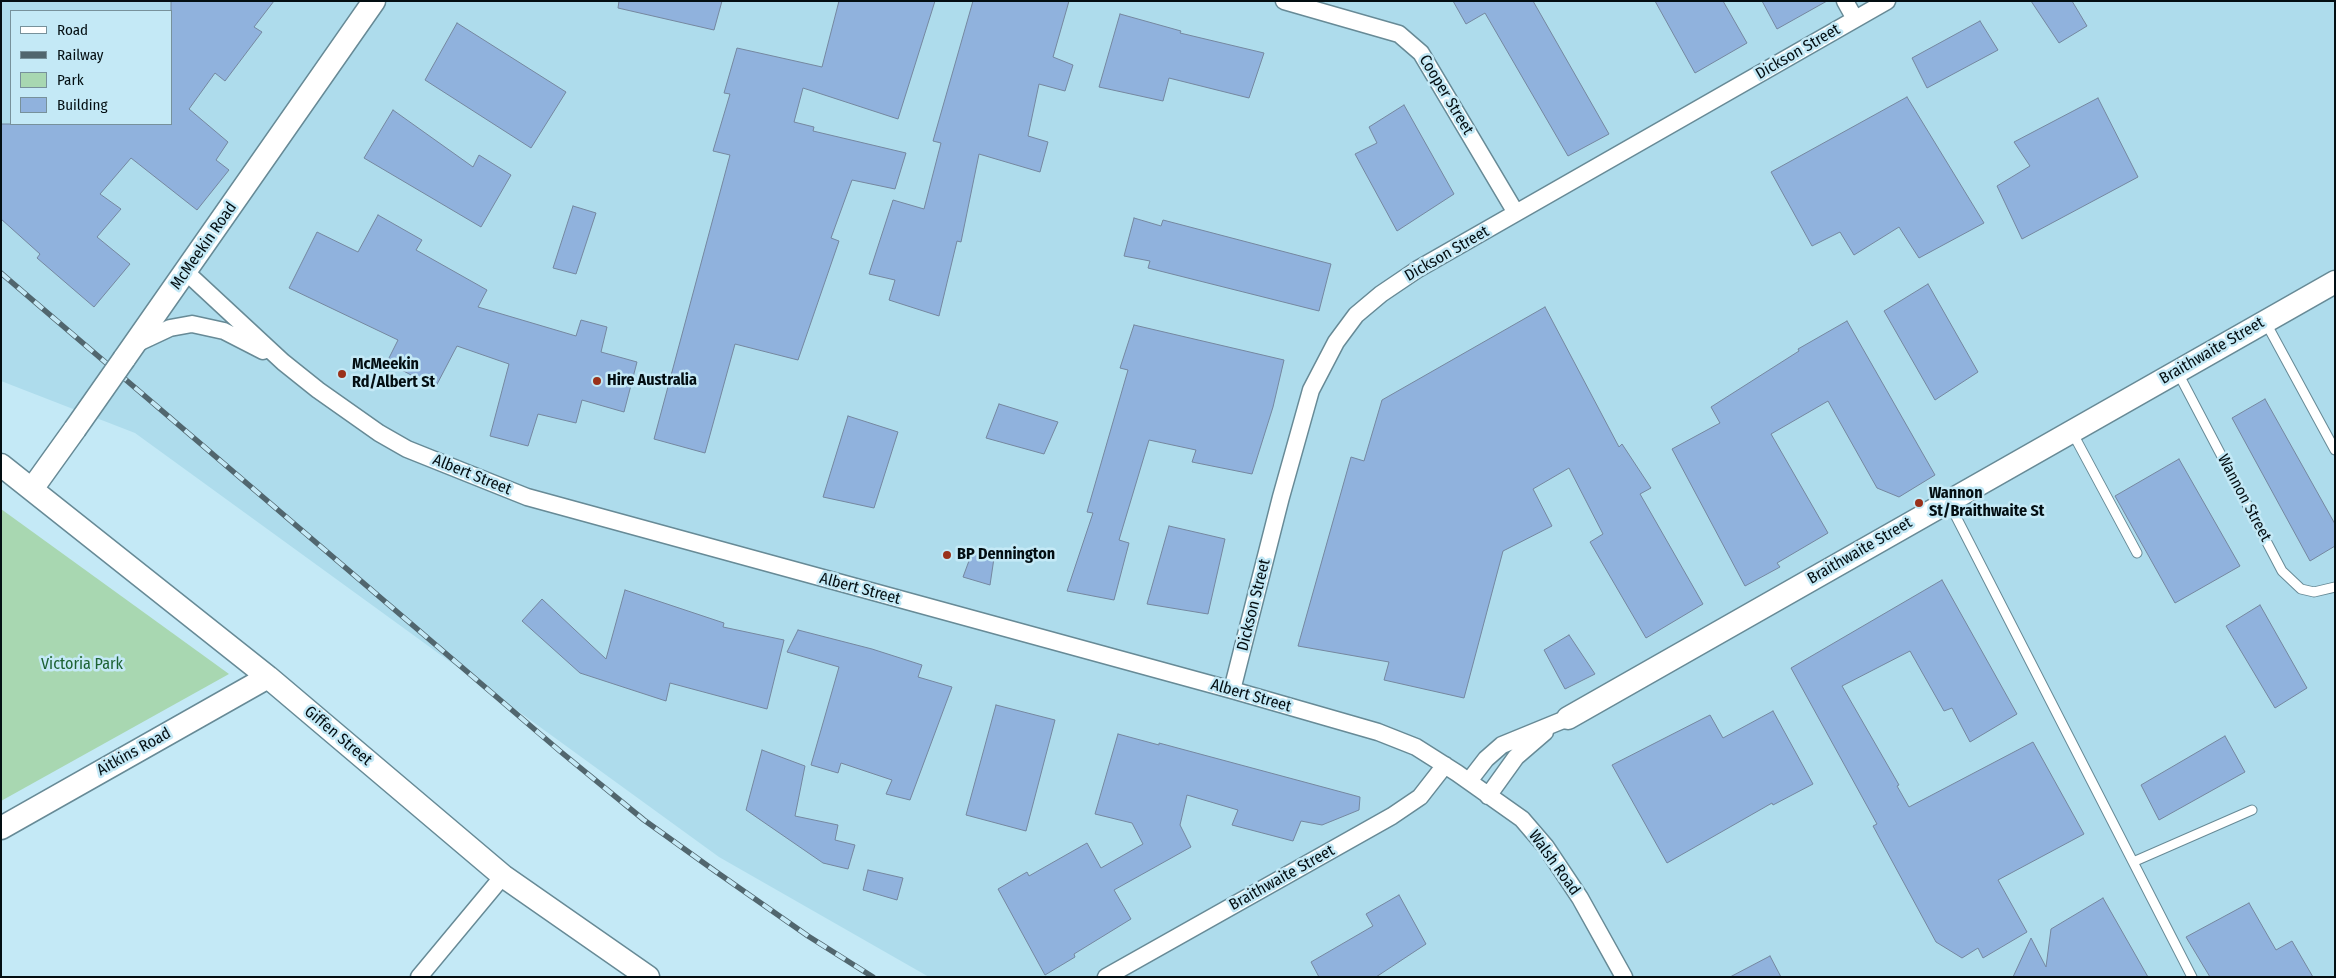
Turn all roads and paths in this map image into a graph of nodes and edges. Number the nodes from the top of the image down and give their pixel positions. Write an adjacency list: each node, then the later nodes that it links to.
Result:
1 (374, 1): 7 (street, McMeekin Road)
2 (1284, 1): 6 (street, Cooper Street)
3 (1844, 1): 5 (street)
4 (1887, 1): 5 (street, Dickson Street)
5 (1855, 20): 6 (street, Dickson Street)
6 (1516, 213): 21 (street, Dickson Street)
7 (186, 272): 10 (street, McMeekin Road); 11 (street, Albert Street)
8 (2335, 282): 9 (street, Braithwaite Street)
9 (2265, 321): 12 (street, Braithwaite Street); 14 (lane)
10 (129, 353): 11 (street, Albert Street); 16 (street, McMeekin Road, bridge)
11 (283, 362): 21 (street, Albert Street)
12 (2177, 372): 13 (street, Braithwaite Street); 19 (lane, Wannon Street)
13 (2071, 431): 17 (street, Braithwaite Street); 18 (lane)
14 (2335, 450)
15 (1, 465): 16 (street, Giffen Street)
16 (32, 489): 20 (street, Giffen Street)
17 (1948, 501): 22 (street, Braithwaite Street); 27 (lane)
18 (2137, 553)
19 (2335, 587)
20 (268, 677): 26 (street, Aitkins Road); 28 (street, Giffen Street)
21 (1232, 690): 23 (street, Albert Street)
22 (1568, 718): 23 (street, Braithwaite Street); 24 (street, Braithwaite Street)
23 (1457, 773): 24 (street, Walsh Road); 31 (street, Braithwaite Street)
24 (1488, 796): 32 (street, Walsh Road)
25 (2252, 810): 27 (lane)
26 (1, 828)
27 (2133, 862): 33 (lane)
28 (503, 876): 29 (street); 30 (street, Giffen Street)
29 (419, 977)
30 (648, 977)
31 (1106, 977)
32 (1624, 977)
33 (2192, 977)

